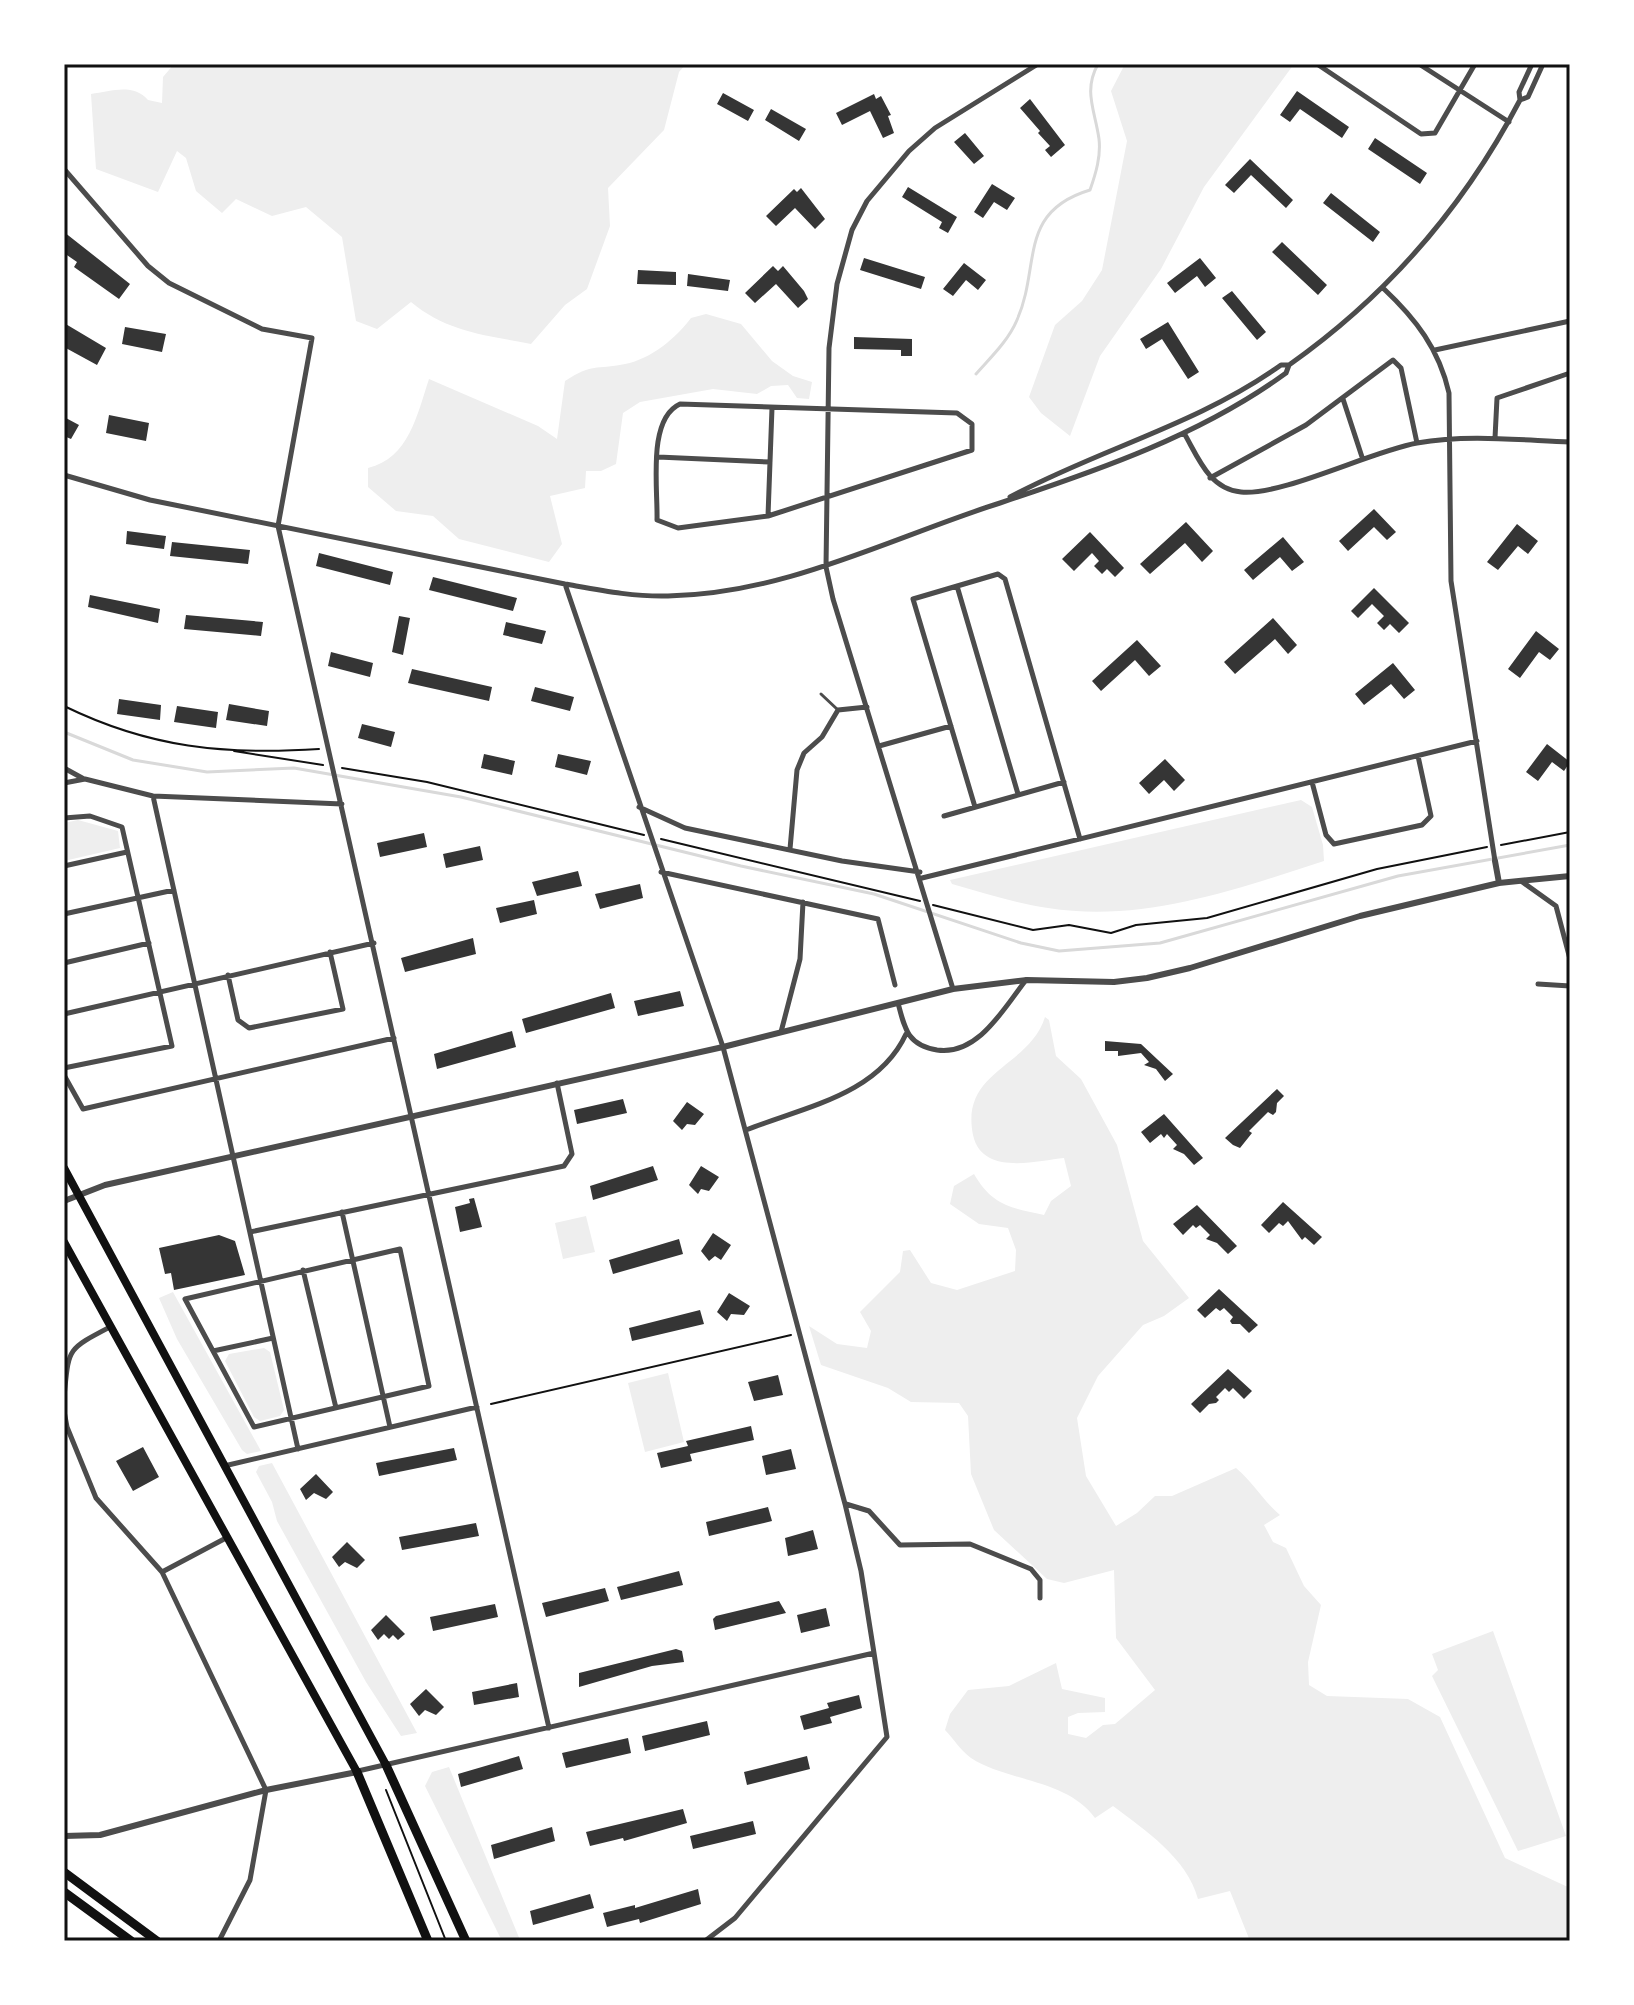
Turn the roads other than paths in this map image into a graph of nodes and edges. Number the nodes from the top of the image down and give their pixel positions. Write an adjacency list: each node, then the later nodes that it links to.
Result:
1 (1038, 64): 18 (street)
2 (1317, 64): 7 (street)
3 (1419, 64): 7 (street)
4 (1475, 64): 7 (street)
5 (1532, 64): 8 (street)
6 (1543, 64): 8 (street)
7 (1461, 91): 9 (street)
8 (1520, 100): 9 (street)
9 (1509, 122): 11 (street)
10 (64, 169): 32 (street)
11 (1383, 288): 13 (street); 14 (street)
12 (1570, 321): 13 (street)
13 (1435, 350): 21 (street)
14 (1289, 365): 19 (street); 30 (street)
15 (1570, 373): 20 (street)
16 (1343, 399): 23 (street); 25 (street); 28 (street)
17 (772, 408): 18 (street); 24 (street); 26 (street)
18 (827, 410): 29 (street); 29 (street)
19 (1184, 433): 28 (street); 30 (street)
20 (1495, 438): 21 (street); 22 (street)
21 (1450, 439): 23 (street); 40 (street)
22 (1570, 442)
23 (1417, 443): 25 (street)
24 (658, 457): 26 (street); 31 (street)
25 (1362, 457): 28 (street)
26 (770, 462): 31 (street)
27 (64, 475): 32 (street)
28 (1210, 478)
29 (826, 499): 31 (street); 33 (street)
30 (999, 503): 33 (street)
31 (768, 516)
32 (278, 526): 34 (street); 50 (street)
33 (826, 567): 34 (street); 37 (street)
34 (565, 584): 51 (street)
35 (957, 586): 39 (street); 45 (street); 48 (street)
36 (821, 694): 38 (lane)
37 (867, 707): 38 (street); 41 (street)
38 (838, 710): 56 (street)
39 (951, 726): 41 (street); 52 (street)
40 (1477, 741): 42 (street); 58 (street)
41 (879, 746): 61 (street)
42 (1418, 756): 46 (street); 46 (street)
43 (64, 768): 44 (street)
44 (85, 779): 47 (street); 49 (street)
45 (1064, 782): 48 (street); 55 (street)
46 (1312, 782): 55 (street)
47 (64, 783)
48 (1018, 794): 52 (street)
49 (153, 796): 50 (street); 65 (street)
50 (342, 804): 70 (street)
51 (638, 807): 56 (street); 60 (street)
52 (975, 807): 53 (street)
53 (944, 816)
54 (64, 818): 57 (street)
55 (1080, 839): 61 (street)
56 (790, 849): 61 (street)
57 (127, 852): 59 (street); 66 (street)
58 (1495, 861): 64 (street)
59 (64, 866)
60 (660, 869): 67 (street); 87 (street)
61 (921, 875): 80 (street)
62 (1570, 876): 63 (street)
63 (1521, 881): 64 (street); 72 (street)
64 (1499, 883): 75 (street)
65 (174, 890): 66 (street); 76 (street)
66 (138, 896): 68 (street); 69 (street)
67 (803, 902): 78 (street); 84 (street)
68 (64, 914)
69 (149, 943): 73 (street); 81 (street)
70 (374, 943): 71 (street); 86 (street)
71 (330, 952): 74 (street); 74 (street)
72 (1570, 959)
73 (64, 963)
74 (228, 975): 76 (street)
75 (1027, 980): 80 (street); 85 (street)
76 (194, 984): 81 (street); 90 (street)
77 (1538, 984): 79 (street)
78 (895, 985)
79 (1570, 986)
80 (953, 989): 82 (street)
81 (160, 991): 83 (street); 88 (street)
82 (898, 1003): 84 (street); 85 (street)
83 (64, 1014)
84 (781, 1032): 87 (street)
85 (906, 1034): 93 (street)
86 (394, 1038): 90 (street); 92 (street)
87 (723, 1047): 91 (street); 93 (street)
88 (64, 1068)
89 (64, 1075): 90 (street)
90 (216, 1079): 94 (street)
91 (557, 1083): 92 (street); 97 (street)
92 (412, 1116): 94 (street); 97 (street)
93 (746, 1130): 117 (street)
94 (233, 1158): 96 (street); 100 (street)
95 (64, 1168): 96 (main road)
96 (79, 1194): 98 (street); 116 (main road)
97 (429, 1194): 99 (street); 110 (street)
98 (64, 1201)
99 (342, 1212): 100 (street); 102 (street)
100 (250, 1232): 104 (street)
101 (64, 1242): 105 (main road)
102 (352, 1260): 103 (street); 109 (street); 109 (street)
103 (303, 1270): 104 (street); 111 (street)
104 (260, 1279): 106 (street); 107 (street)
105 (110, 1327): 108 (street); 118 (main road)
106 (273, 1338): 107 (street); 113 (street)
107 (213, 1351): 113 (street)
108 (64, 1397)
109 (384, 1397): 111 (street); 114 (street)
110 (477, 1407): 114 (street); 122 (street)
111 (336, 1408): 113 (street)
112 (64, 1411): 119 (street)
113 (291, 1419): 115 (street)
114 (390, 1427): 115 (street)
115 (298, 1449): 116 (street)
116 (223, 1466): 123 (main road)
117 (845, 1504): 120 (street); 121 (street)
118 (226, 1538): 119 (street); 124 (main road)
119 (162, 1572): 125 (street)
120 (1040, 1598)
121 (874, 1653): 122 (street); 134 (street)
122 (549, 1728): 123 (street)
123 (386, 1765): 124 (street); 133 (highway)
124 (357, 1772): 125 (street); 132 (highway)
125 (266, 1790): 126 (street); 131 (street)
126 (64, 1836)
127 (64, 1872): 130 (highway)
128 (64, 1892): 129 (highway)
129 (131, 1941)
130 (157, 1941)
131 (219, 1941)
132 (428, 1941)
133 (466, 1941)
134 (705, 1941)

